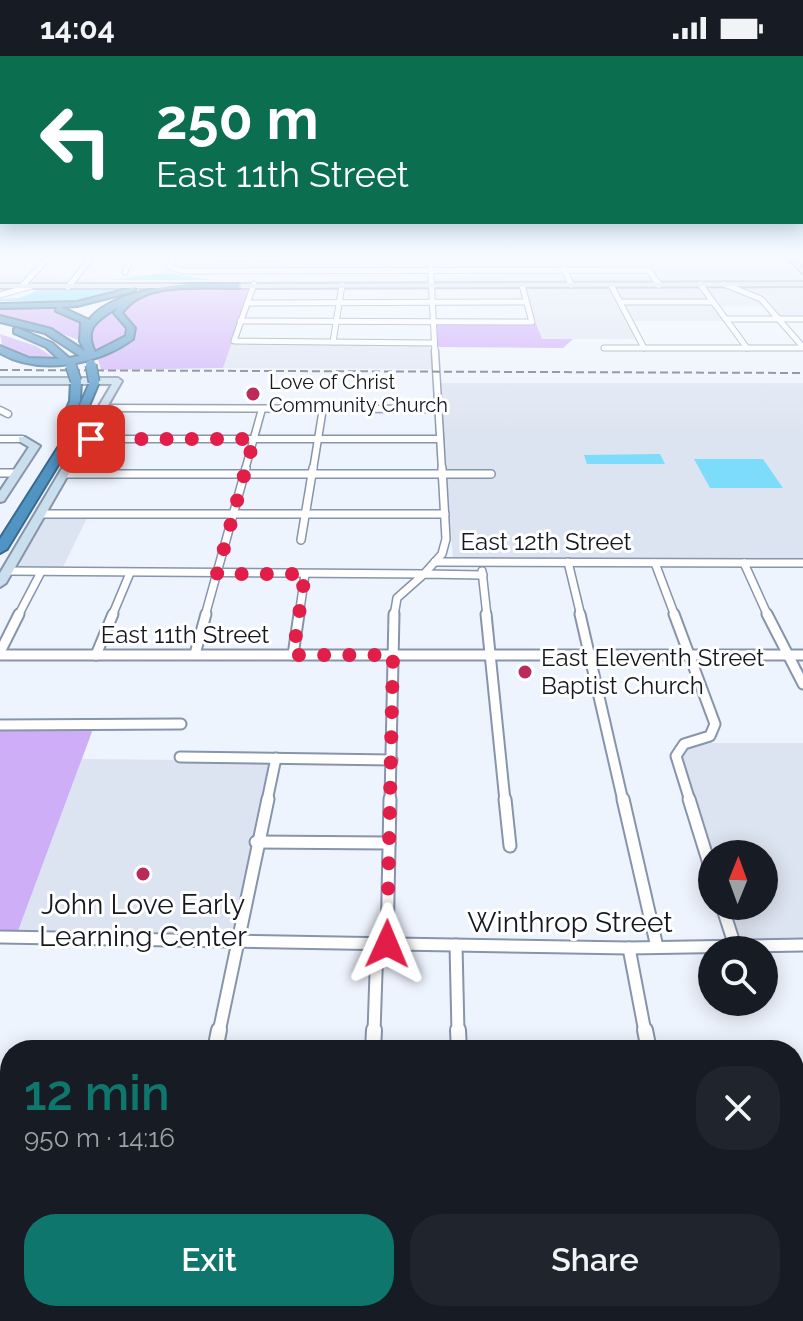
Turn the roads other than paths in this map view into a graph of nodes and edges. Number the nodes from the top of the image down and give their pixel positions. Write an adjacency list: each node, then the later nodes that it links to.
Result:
1 (81, 317): 16 (highway)
2 (98, 317): 16 (highway)
3 (121, 317): 24 (highway)
4 (242, 317): 13 (street)
5 (337, 317): 14 (street)
6 (431, 317): 15 (street)
7 (531, 317): 15 (street)
8 (628, 317): 22 (street)
9 (0, 319): 25 (highway)
10 (726, 319): 11 (street); 23 (street)
11 (779, 319): 12 (street); 20 (street)
12 (803, 319)
13 (240, 321): 14 (street); 18 (street)
14 (336, 321): 15 (street); 18 (street)
15 (431, 322): 19 (street)
16 (87, 329): 25 (highway)
17 (3, 330): 51 (highway, bridge)
18 (333, 342): 19 (street)
19 (432, 343): 30 (street)
20 (803, 347): 23 (street)
21 (604, 348): 22 (street)
22 (644, 348): 23 (street)
23 (747, 348)
24 (0, 349)
25 (89, 358): 53 (highway, bridge)
26 (0, 381): 27 (main road)
27 (103, 408): 29 (street); 35 (main road)
28 (323, 408): 29 (street); 30 (street); 37 (street)
29 (262, 409): 36 (street)
30 (438, 409): 38 (street)
31 (0, 410): 32 (street)
32 (8, 414)
33 (0, 439): 34 (street)
34 (22, 439): 40 (main road)
35 (85, 439): 36 (street); 41 (main road)
36 (254, 439): 37 (street); 42 (street)
37 (318, 439): 38 (street); 43 (street)
38 (440, 439): 44 (street)
39 (0, 473): 40 (street)
40 (17, 473): 46 (main road)
41 (65, 474): 42 (street); 47 (main road)
42 (243, 474): 43 (street); 48 (street)
43 (312, 474): 44 (street); 49 (street)
44 (443, 474): 45 (street); 50 (street)
45 (491, 474)
46 (0, 499)
47 (41, 514): 48 (street); 60 (main road)
48 (232, 514): 49 (street); 63 (street)
49 (306, 514): 50 (street); 52 (street)
50 (445, 514): 54 (street)
51 (0, 529)
52 (301, 540)
53 (0, 549)
54 (435, 562): 55 (street, East 12th Street); 65 (street, East 12th Street)
55 (481, 562): 56 (street, East 12th Street); 66 (street)
56 (568, 562): 57 (street, East 12th Street); 77 (street)
57 (655, 563): 58 (street, East 12th Street); 74 (street)
58 (744, 563): 59 (street, East 12th Street); 75 (street)
59 (803, 563)
60 (7, 571): 61 (street); 67 (main road)
61 (41, 572): 62 (street); 68 (street)
62 (130, 573): 63 (street); 70 (street)
63 (217, 574): 64 (street); 69 (street)
64 (305, 574): 65 (street); 71 (street)
65 (424, 574): 66 (street); 72 (street, East 12th Street)
66 (483, 575): 73 (street)
67 (0, 583)
68 (0, 653): 70 (street, East 11th Street)
69 (195, 654): 70 (street, East 11th Street); 71 (street, East 11th Street)
70 (96, 655)
71 (293, 655): 72 (street, East 11th Street)
72 (393, 655): 73 (street, East 11th Street); 83 (street, East 12th Street)
73 (492, 655): 77 (street, East 11th Street); 87 (street)
74 (689, 655): 75 (street, East 11th Street); 77 (street, East 11th Street); 84 (street)
75 (788, 655): 76 (street, East 11th Street); 78 (street)
76 (803, 655)
77 (590, 656): 95 (street)
78 (803, 684)
79 (181, 724): 80 (street)
80 (0, 725)
81 (180, 757): 82 (street)
82 (276, 758): 83 (street); 85 (street)
83 (392, 760): 86 (street, East 12th Street)
84 (702, 840)
85 (256, 842): 86 (street); 89 (street)
86 (389, 843): 90 (street, East 12th Street)
87 (510, 846)
88 (0, 937): 89 (street, Winthrop Street)
89 (237, 940): 90 (street, Winthrop Street); 97 (street)
90 (382, 944): 91 (street, Winthrop Street); 98 (street, East 12th Street)
91 (456, 945): 96 (street, Winthrop Street); 99 (street)
92 (778, 945): 93 (street, Winthrop Street)
93 (803, 945)
94 (698, 946): 95 (street, Winthrop Street)
95 (657, 947): 96 (street, Winthrop Street)
96 (629, 948): 100 (street)
97 (217, 1040)
98 (374, 1040)
99 (459, 1040)
100 (647, 1040)

